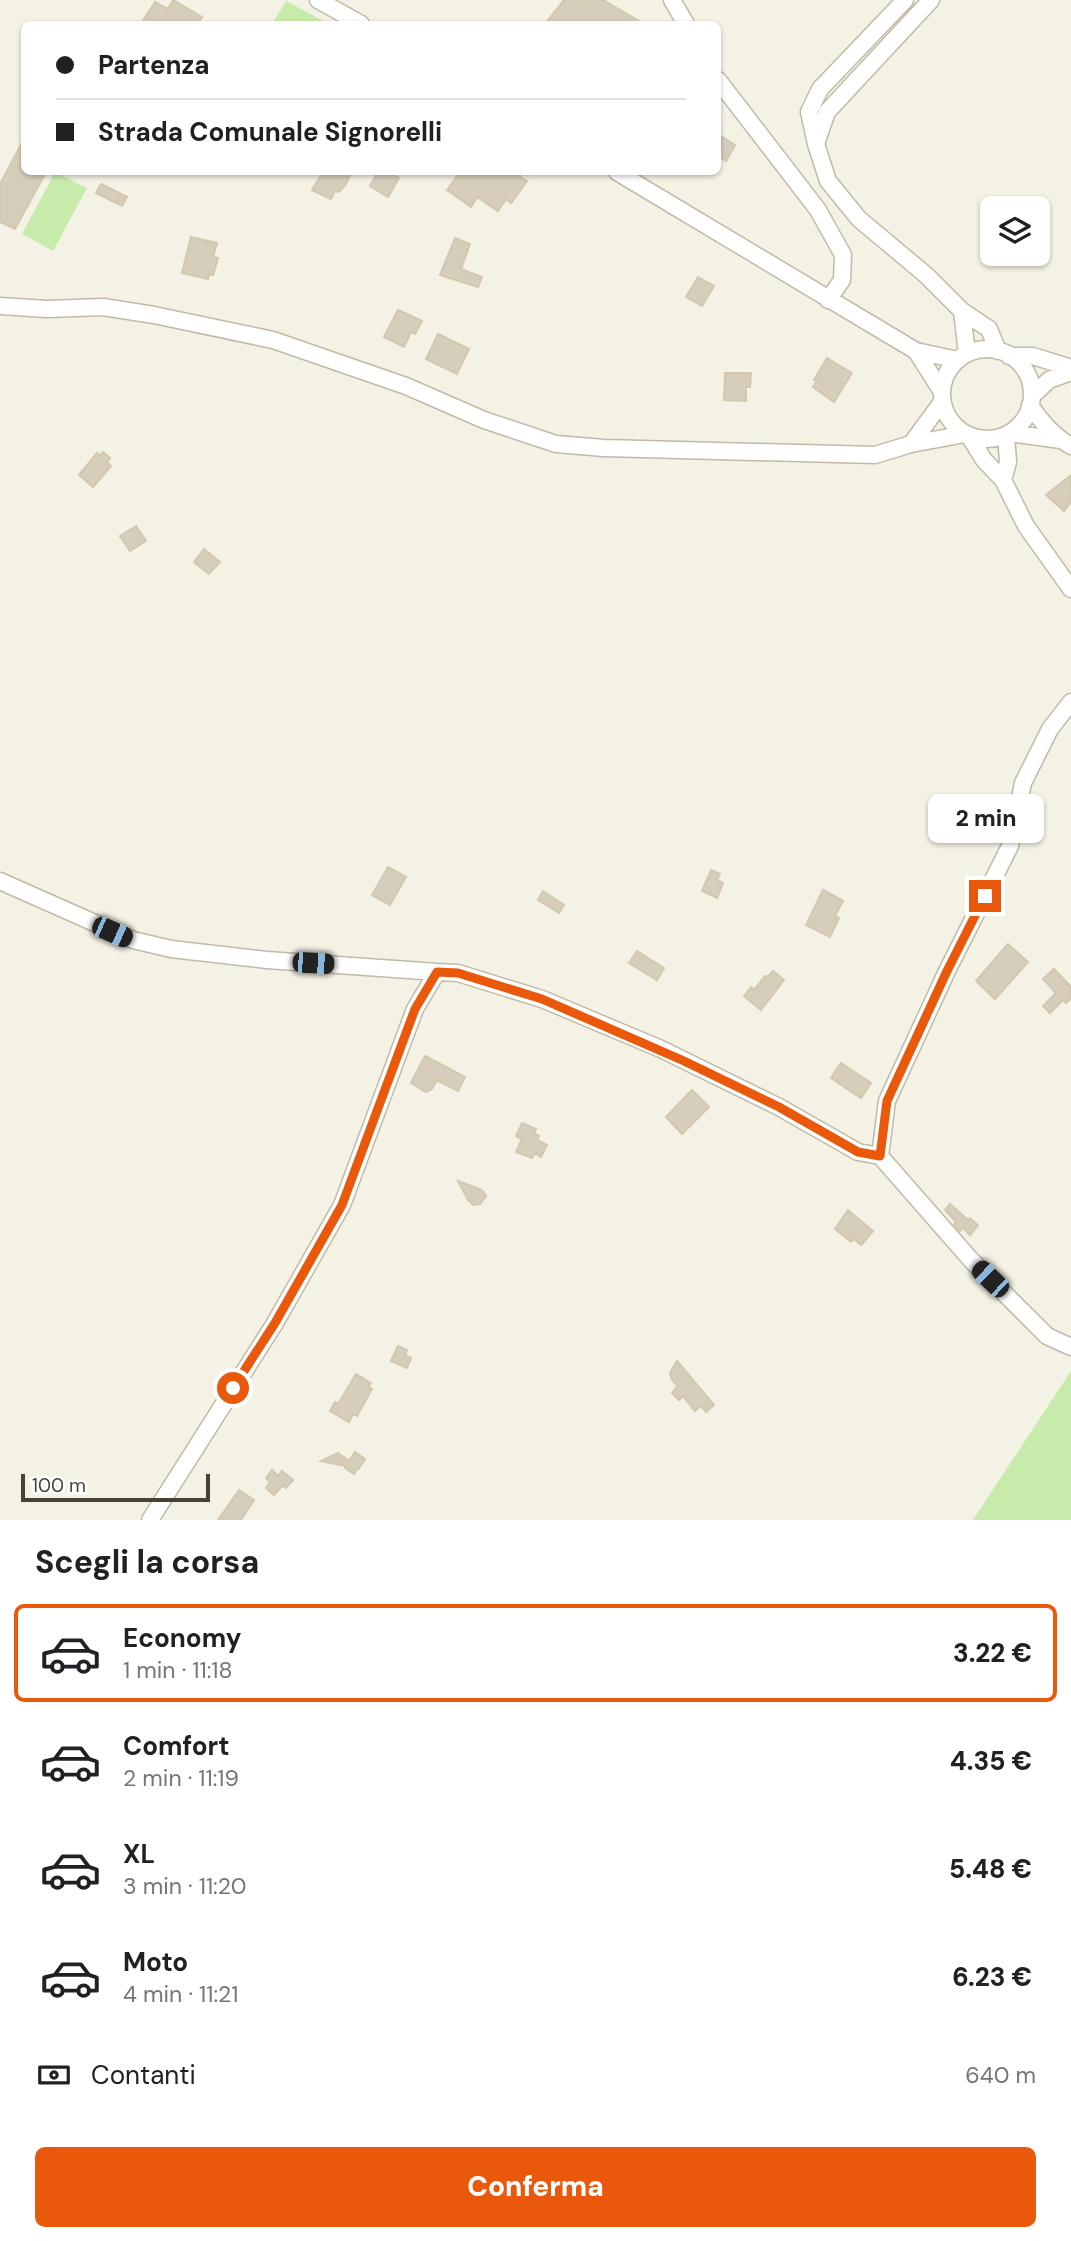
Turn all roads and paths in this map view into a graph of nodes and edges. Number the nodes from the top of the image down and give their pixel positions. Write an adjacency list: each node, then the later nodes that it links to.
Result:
1 (318, 0): 5 (street)
2 (672, 0): 6 (street)
3 (905, 0): 8 (street)
4 (931, 0): 8 (street)
5 (356, 21)
6 (684, 21)
7 (721, 84): 10 (street)
8 (816, 144): 12 (street)
9 (622, 175): 10 (street)
10 (828, 300): 13 (street)
11 (0, 306): 22 (street)
12 (962, 311): 14 (street); 15 (street)
13 (916, 351): 15 (street); 17 (street)
14 (1004, 353): 15 (street); 16 (street); 18 (street)
15 (963, 357): 17 (street)
16 (1071, 370): 18 (street)
17 (942, 397): 20 (street); 22 (street)
18 (1031, 401): 19 (street); 21 (street)
19 (1008, 434): 20 (street); 21 (street); 23 (street)
20 (967, 435): 22 (street); 23 (street)
21 (1066, 443)
22 (911, 444)
23 (1003, 480): 24 (street)
24 (1071, 589)
25 (1071, 702): 28 (street)
26 (0, 881): 27 (street)
27 (437, 972): 28 (street); 30 (street)
28 (880, 1156): 29 (street)
29 (1071, 1347)
30 (150, 1520)

